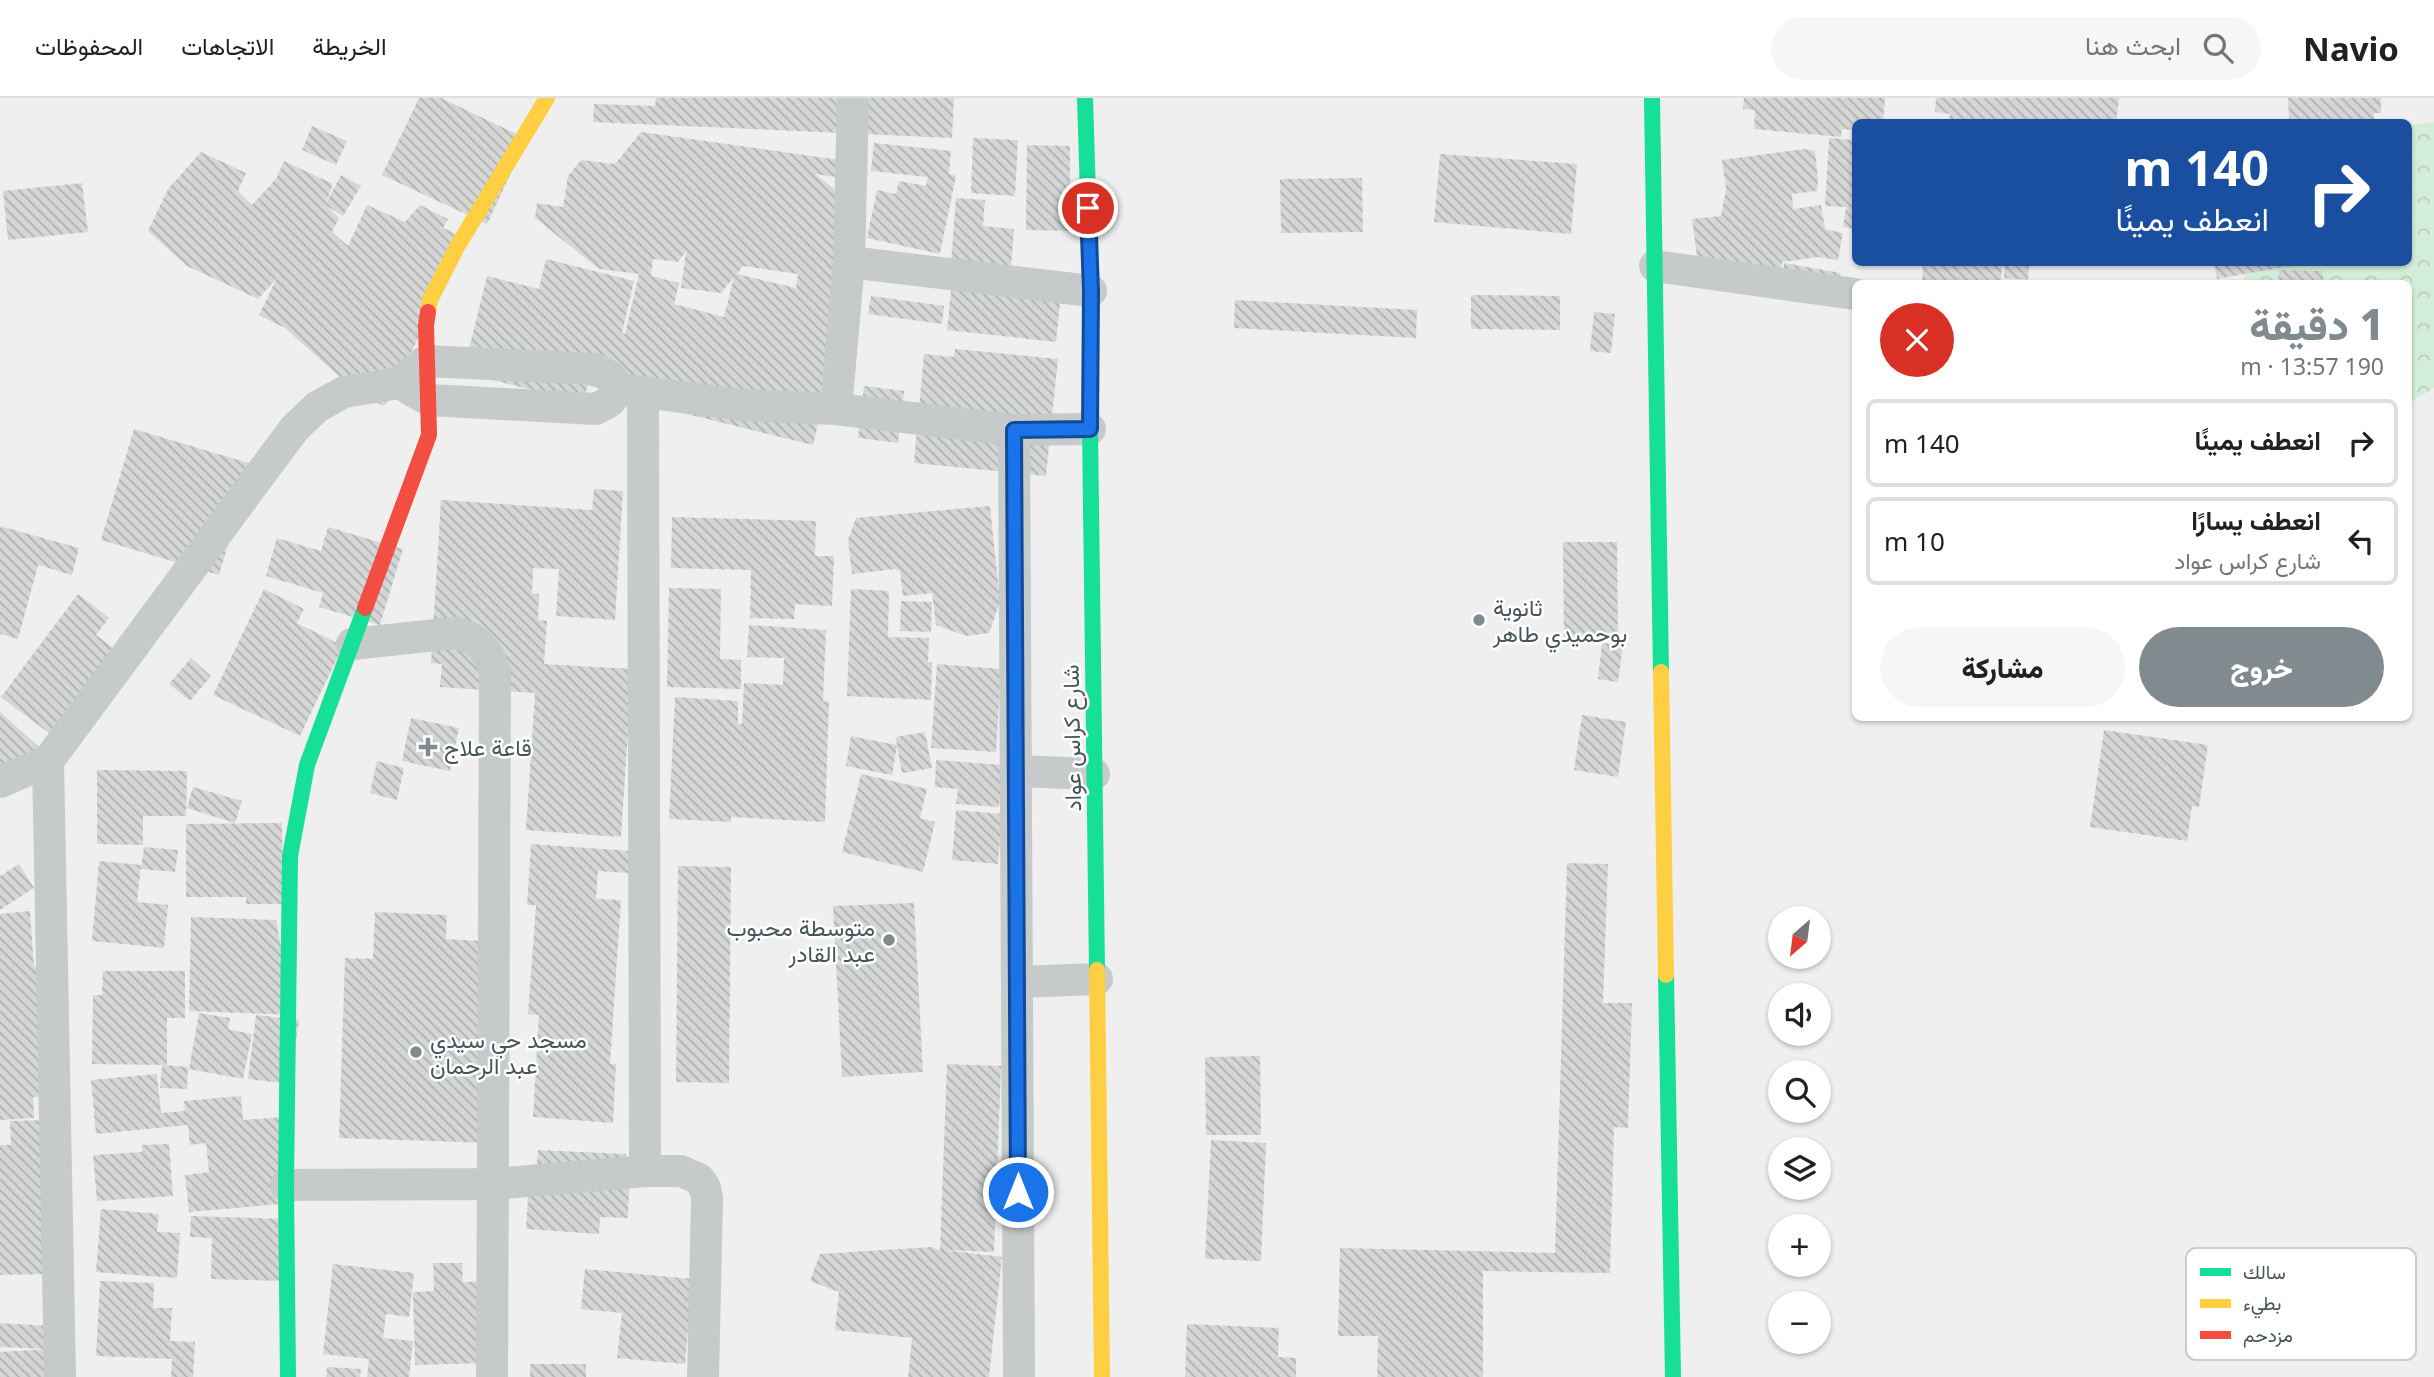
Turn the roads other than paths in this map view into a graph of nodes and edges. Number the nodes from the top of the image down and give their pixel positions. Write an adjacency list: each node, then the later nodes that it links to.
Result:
1 (547, 98): 9 (street)
2 (853, 98): 5 (street)
3 (1085, 98): 7 (street, شارع كراس عواد)
4 (1653, 98): 6 (street)
5 (849, 262): 7 (street); 13 (street)
6 (1655, 266): 8 (street); 32 (street)
7 (1091, 291): 14 (street, شارع كراس عواد)
8 (1852, 294)
9 (426, 361): 10 (street); 11 (street); 12 (street)
10 (399, 383): 12 (street); 17 (street)
11 (632, 391): 12 (street); 13 (street); 23 (street)
12 (429, 400): 16 (street)
13 (836, 409): 15 (street)
14 (1090, 429): 15 (street); 19 (street, شارع كراس عواد)
15 (1014, 430): 18 (street)
16 (352, 644): 24 (street); 25 (street)
17 (48, 761): 20 (street); 26 (street)
18 (1016, 771): 19 (street); 22 (street)
19 (1094, 774): 21 (street, شارع كراس عواد)
20 (0, 782)
21 (1097, 979): 22 (street); 31 (street, شارع كراس عواد)
22 (1017, 982): 30 (street)
23 (645, 1171): 24 (street); 29 (street)
24 (493, 1184): 25 (street); 28 (street)
25 (286, 1185): 27 (street)
26 (60, 1377)
27 (288, 1377)
28 (492, 1377)
29 (703, 1377)
30 (1020, 1377)
31 (1102, 1377)
32 (1673, 1377)

